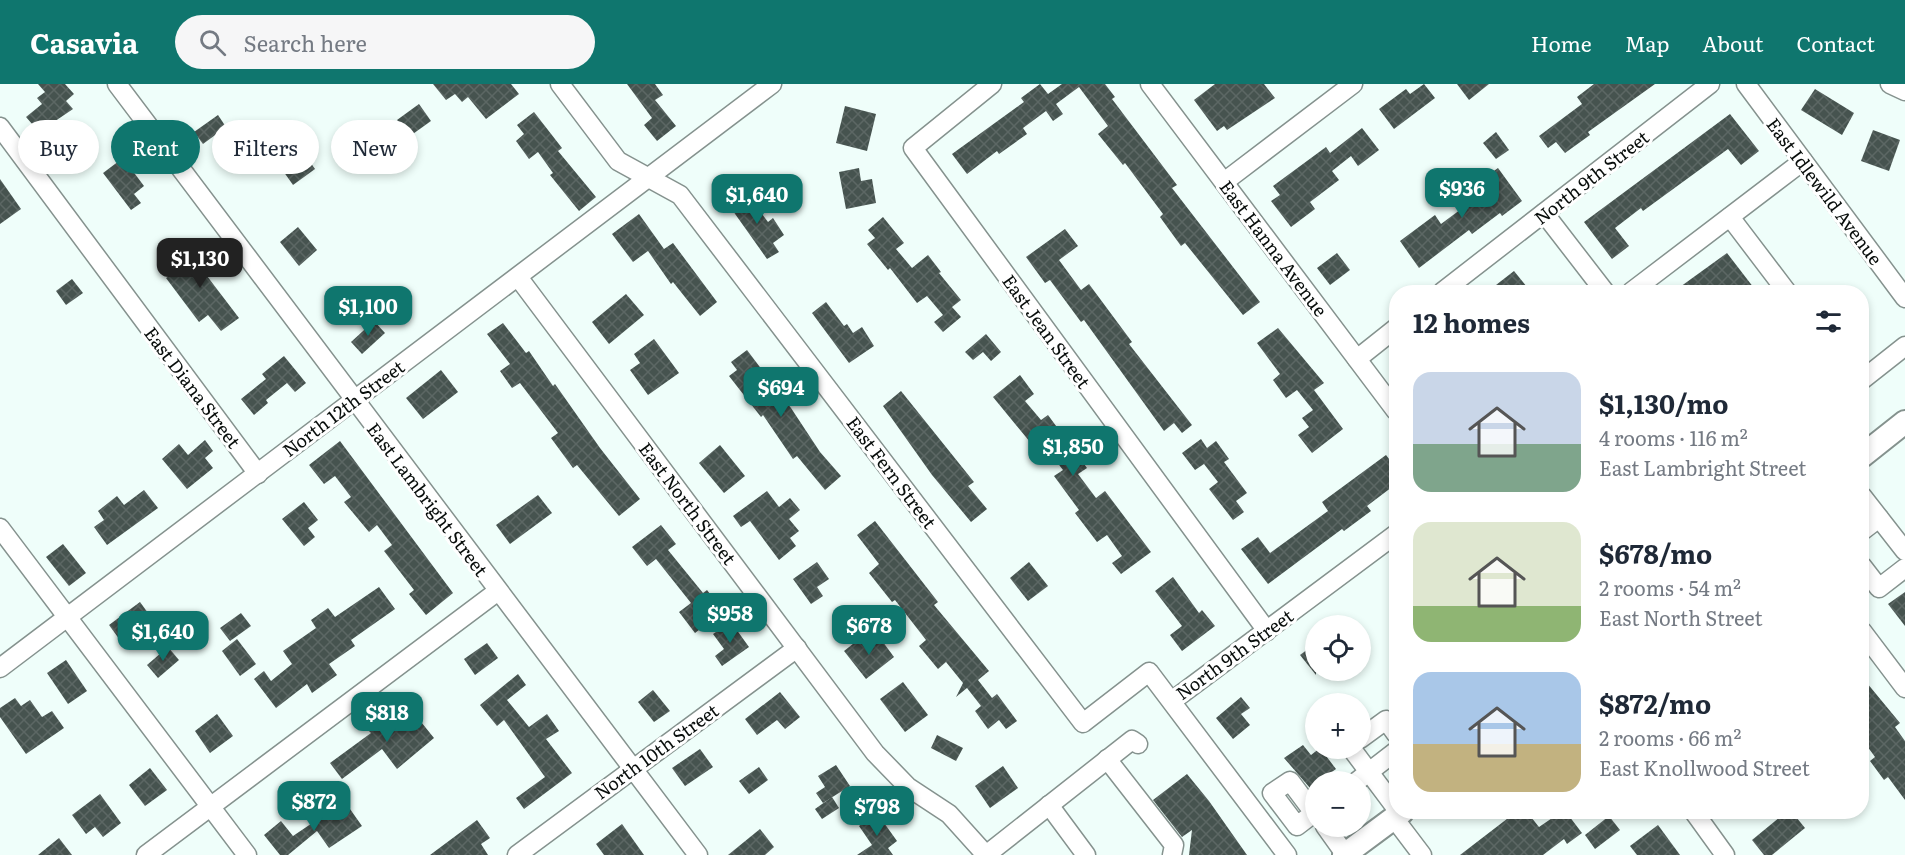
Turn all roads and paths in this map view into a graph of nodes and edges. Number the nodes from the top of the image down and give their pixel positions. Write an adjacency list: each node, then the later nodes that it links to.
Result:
1 (117, 84): 27 (street, East Lambright Street)
2 (560, 84): 13 (street)
3 (772, 84): 13 (street, North 12th Street)
4 (992, 84): 42 (street, East Jean Street)
5 (1150, 84): 14 (street, East Hanna Avenue)
6 (1353, 84): 14 (street)
7 (1710, 84): 15 (street, North 9th Street)
8 (1746, 84): 12 (street, East Idlewild Avenue)
9 (1890, 84): 10 (street)
10 (1905, 91)
11 (0, 127): 31 (street, East Diana Street)
12 (1803, 161): 16 (street); 22 (street, East Idlewild Avenue)
13 (650, 177): 17 (street, North 12th Street); 47 (street, East Fern Street)
14 (1224, 182): 25 (street, East Hanna Avenue)
15 (1544, 213): 18 (street, North 9th Street); 19 (street)
16 (1730, 217): 20 (street); 21 (street)
17 (518, 277): 27 (street, North 12th Street); 44 (street, East North Street)
18 (1451, 285)
19 (1600, 285)
20 (1640, 285)
21 (1782, 285)
22 (1905, 297)
23 (1389, 334): 25 (street)
24 (1905, 346): 26 (street)
25 (1357, 359): 28 (street, East Hanna Avenue)
26 (1869, 374)
27 (354, 399): 31 (street, North 12th Street); 40 (street, East Lambright Street)
28 (1389, 402)
29 (1905, 422): 30 (main road)
30 (1869, 450)
31 (258, 474): 41 (street, North 12th Street)
32 (1869, 505): 33 (street)
33 (1879, 518): 34 (street); 37 (street)
34 (1869, 526)
35 (0, 528): 41 (street)
36 (1389, 539): 42 (street, North 9th Street)
37 (1905, 551)
38 (1905, 568): 39 (street)
39 (1869, 575)
40 (498, 591): 54 (street, East Lambright Street); 60 (street)
41 (68, 618): 45 (street, North 12th Street); 60 (street)
42 (1267, 631): 48 (street, North 9th Street)
43 (1869, 640): 46 (street)
44 (797, 648): 54 (street, North 10th Street); 73 (street, East North Street)
45 (0, 668)
46 (1905, 688)
47 (1059, 691): 48 (street, North 9th Street)
48 (1172, 701): 67 (street)
49 (1389, 724): 50 (street)
50 (1371, 731)
51 (1138, 744): 53 (street)
52 (1389, 757): 55 (street)
53 (1107, 759): 59 (street); 75 (street)
54 (633, 769): 68 (street, North 10th Street); 72 (street, East Lambright Street)
55 (1371, 771)
56 (1371, 785): 58 (street)
57 (1305, 800): 65 (street)
58 (1389, 803)
59 (1049, 805): 73 (street); 74 (street)
60 (211, 806): 70 (street); 71 (street)
61 (1389, 819): 69 (main road)
62 (1402, 819): 76 (street)
63 (1699, 819): 77 (street)
64 (1305, 822): 65 (street)
65 (1297, 826): 67 (street)
66 (1333, 837): 69 (street)
67 (1282, 848)
68 (529, 851)
69 (1345, 854)
70 (146, 855)
71 (247, 855)
72 (698, 855)
73 (986, 855)
74 (1086, 855)
75 (1172, 855)
76 (1422, 855)
77 (1725, 855)

